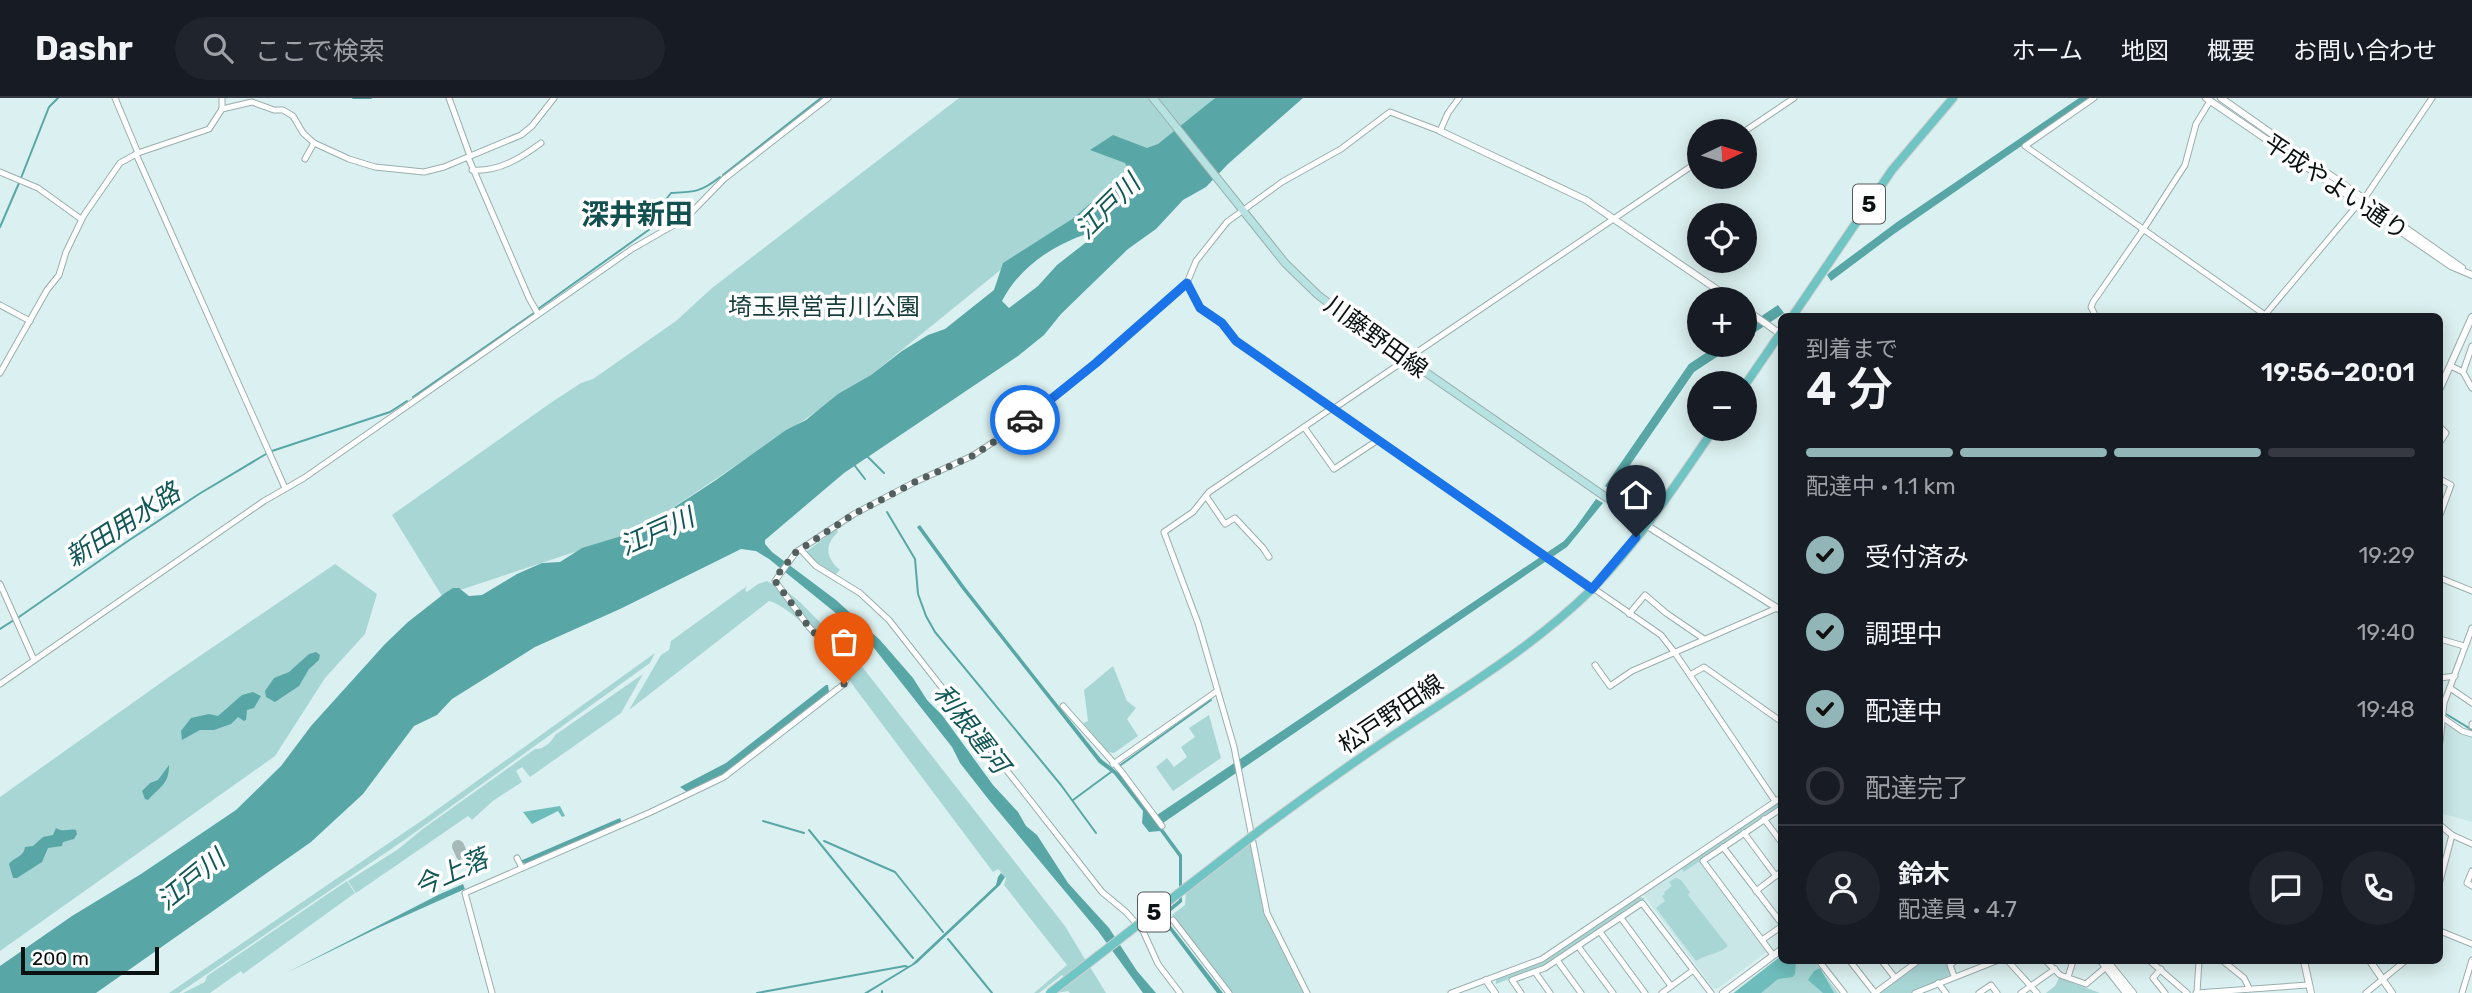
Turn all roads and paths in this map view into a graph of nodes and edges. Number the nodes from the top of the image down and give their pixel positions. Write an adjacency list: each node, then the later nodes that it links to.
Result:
1 (115, 98): 19 (street)
2 (222, 98): 14 (street)
3 (449, 98): 20 (street)
4 (554, 98): 20 (street)
5 (828, 98): 38 (street)
6 (1153, 98): 26 (main road, 川藤野田線)
7 (1460, 98): 16 (street)
8 (1794, 98): 15 (street)
9 (1953, 98): 34 (main road, 5)
10 (2094, 98): 29 (street)
11 (2221, 98): 25 (street, 平成やよい通り)
12 (2432, 98): 25 (street)
13 (2208, 99): 25 (street, 平成やよい通り); 29 (street)
14 (222, 109): 17 (street); 19 (street)
15 (1757, 123)
16 (1440, 131): 26 (street); 27 (street)
17 (314, 143): 20 (street); 21 (street)
18 (541, 143): 22 (street)
19 (137, 153): 28 (street); 57 (street)
20 (469, 156): 22 (street)
21 (306, 157)
22 (472, 170): 38 (street)
23 (1687, 170): 27 (street)
24 (0, 172): 28 (street)
25 (2362, 201): 30 (street, 平成やよい通り); 37 (street)
26 (1241, 208): 31 (street); 45 (main road, 川藤野田線)
27 (1615, 218): 32 (street); 45 (street)
28 (81, 219): 41 (street)
29 (2143, 230): 35 (street); 36 (street)
30 (2470, 274)
31 (1187, 283): 52 (street); 61 (street)
32 (1714, 287)
33 (0, 305): 41 (street)
34 (1795, 313)
35 (2094, 313)
36 (2261, 313)
37 (2268, 313)
38 (538, 314): 57 (street)
39 (2472, 317): 46 (street)
40 (1757, 318): 42 (street)
41 (30, 321): 49 (street)
42 (1778, 331)
43 (1778, 337): 47 (main road)
44 (2472, 346): 48 (street)
45 (1406, 359): 52 (street); 60 (main road, 川藤野田線)
46 (2451, 366): 48 (street); 50 (street)
47 (1755, 371)
48 (2463, 372): 51 (street)
49 (0, 373)
50 (2443, 382)
51 (2472, 388)
52 (1332, 408): 53 (street); 54 (street)
53 (1304, 427): 54 (street); 58 (street)
54 (1378, 440): 65 (street)
55 (1706, 441): 60 (main road, 松戸野田線 / 5)
56 (2443, 481): 59 (street)
57 (285, 488): 76 (street)
58 (1206, 496): 62 (street); 83 (street)
59 (2443, 502)
60 (1646, 525): 65 (main road, 松戸野田線 / 5); 67 (street)
61 (801, 550): 154 (street); 156 (street)
62 (1269, 557)
63 (2443, 579): 66 (street)
64 (0, 584): 76 (street)
65 (1592, 589): 69 (street); 155 (main road, 松戸野田線 / 5, bridge)
66 (2472, 591)
67 (1778, 608)
68 (1778, 610): 71 (street)
69 (1629, 614): 71 (street); 74 (street)
70 (2472, 628): 73 (street)
71 (1704, 639): 74 (street)
72 (2443, 640): 73 (street)
73 (2463, 649): 75 (street); 79 (street)
74 (1675, 653): 77 (street); 78 (street)
75 (2472, 654)
76 (34, 660): 81 (street)
77 (1595, 665)
78 (1690, 675): 87 (street); 92 (street)
79 (2455, 676): 80 (street); 82 (street)
80 (2443, 678)
81 (0, 684)
82 (2450, 688): 84 (street); 86 (street)
83 (1217, 691): 90 (street); 158 (street)
84 (2472, 703)
85 (1063, 706): 90 (street)
86 (2443, 713)
87 (1778, 719)
88 (2443, 721): 89 (street)
89 (2472, 734)
90 (1113, 764): 95 (street)
91 (1778, 799): 92 (street)
92 (1775, 801): 145 (street)
93 (1778, 811): 94 (street)
94 (1764, 820): 97 (street); 99 (street)
95 (1163, 826)
96 (2443, 828): 98 (street)
97 (1744, 833): 101 (street); 104 (street)
98 (2452, 835): 100 (street); 102 (street)
99 (1778, 838)
100 (2472, 844)
101 (1723, 847): 106 (street); 113 (street)
102 (2443, 861)
103 (2472, 871): 105 (street)
104 (1776, 876): 106 (street)
105 (2472, 886)
106 (1756, 891): 109 (street)
107 (1620, 918): 111 (street); 140 (street); 149 (street)
108 (1173, 920): 157 (street)
109 (1778, 920)
110 (1778, 928): 113 (street)
111 (1600, 932): 115 (street); 165 (street)
112 (2443, 933): 114 (street)
113 (1762, 940): 117 (street)
114 (2472, 944)
115 (1578, 946): 118 (street); 164 (street)
116 (1778, 952): 117 (street)
117 (1773, 955): 168 (street)
118 (1557, 960): 141 (street); 163 (street)
119 (2472, 960): 185 (street)
120 (1823, 964): 169 (street)
121 (1852, 964): 170 (street)
122 (1884, 964): 144 (street)
123 (1912, 964): 144 (street)
124 (1951, 964): 142 (street)
125 (1988, 964): 142 (street)
126 (2011, 964): 150 (street)
127 (2049, 964): 138 (street)
128 (2072, 964): 143 (street)
129 (2107, 964): 143 (street)
130 (2109, 964): 177 (street)
131 (2109, 964): 178 (street)
132 (2154, 964): 139 (street)
133 (2199, 964): 181 (street)
134 (2227, 964): 151 (street)
135 (2304, 964): 148 (street)
136 (2372, 964): 146 (street)
137 (2402, 964): 146 (street)
138 (2054, 969): 143 (street); 150 (street)
139 (2161, 970): 179 (street); 180 (street)
140 (1692, 971): 149 (street); 167 (street)
141 (1535, 972): 161 (street); 162 (street)
142 (1954, 976): 147 (street)
143 (2067, 977)
144 (1895, 978): 170 (street)
145 (1486, 980): 159 (street); 160 (street)
146 (2382, 981): 153 (street); 184 (street)
147 (1938, 983): 171 (street); 172 (street)
148 (2308, 985): 152 (street); 182 (street)
149 (1671, 986): 166 (street)
150 (2032, 986): 175 (street); 176 (street)
151 (2247, 990): 152 (street); 181 (street)
152 (2271, 990)
153 (2375, 990): 183 (street)
154 (492, 993)
155 (1050, 993)
156 (1180, 993)
157 (1228, 993)
158 (1307, 993)
159 (1451, 993)
160 (1495, 993)
161 (1521, 993)
162 (1550, 993)
163 (1581, 993)
164 (1613, 993)
165 (1645, 993)
166 (1662, 993)
167 (1711, 993)
168 (1723, 993)
169 (1844, 993)
170 (1875, 993)
171 (1915, 993)
172 (1946, 993)
173 (1979, 993): 174 (street)
174 (1997, 993)
175 (2021, 993)
176 (2037, 993)
177 (2126, 993)
178 (2133, 993)
179 (2165, 993)
180 (2187, 993)
181 (2196, 993)
182 (2311, 993)
183 (2366, 993)
184 (2392, 993)
185 (2462, 993)

